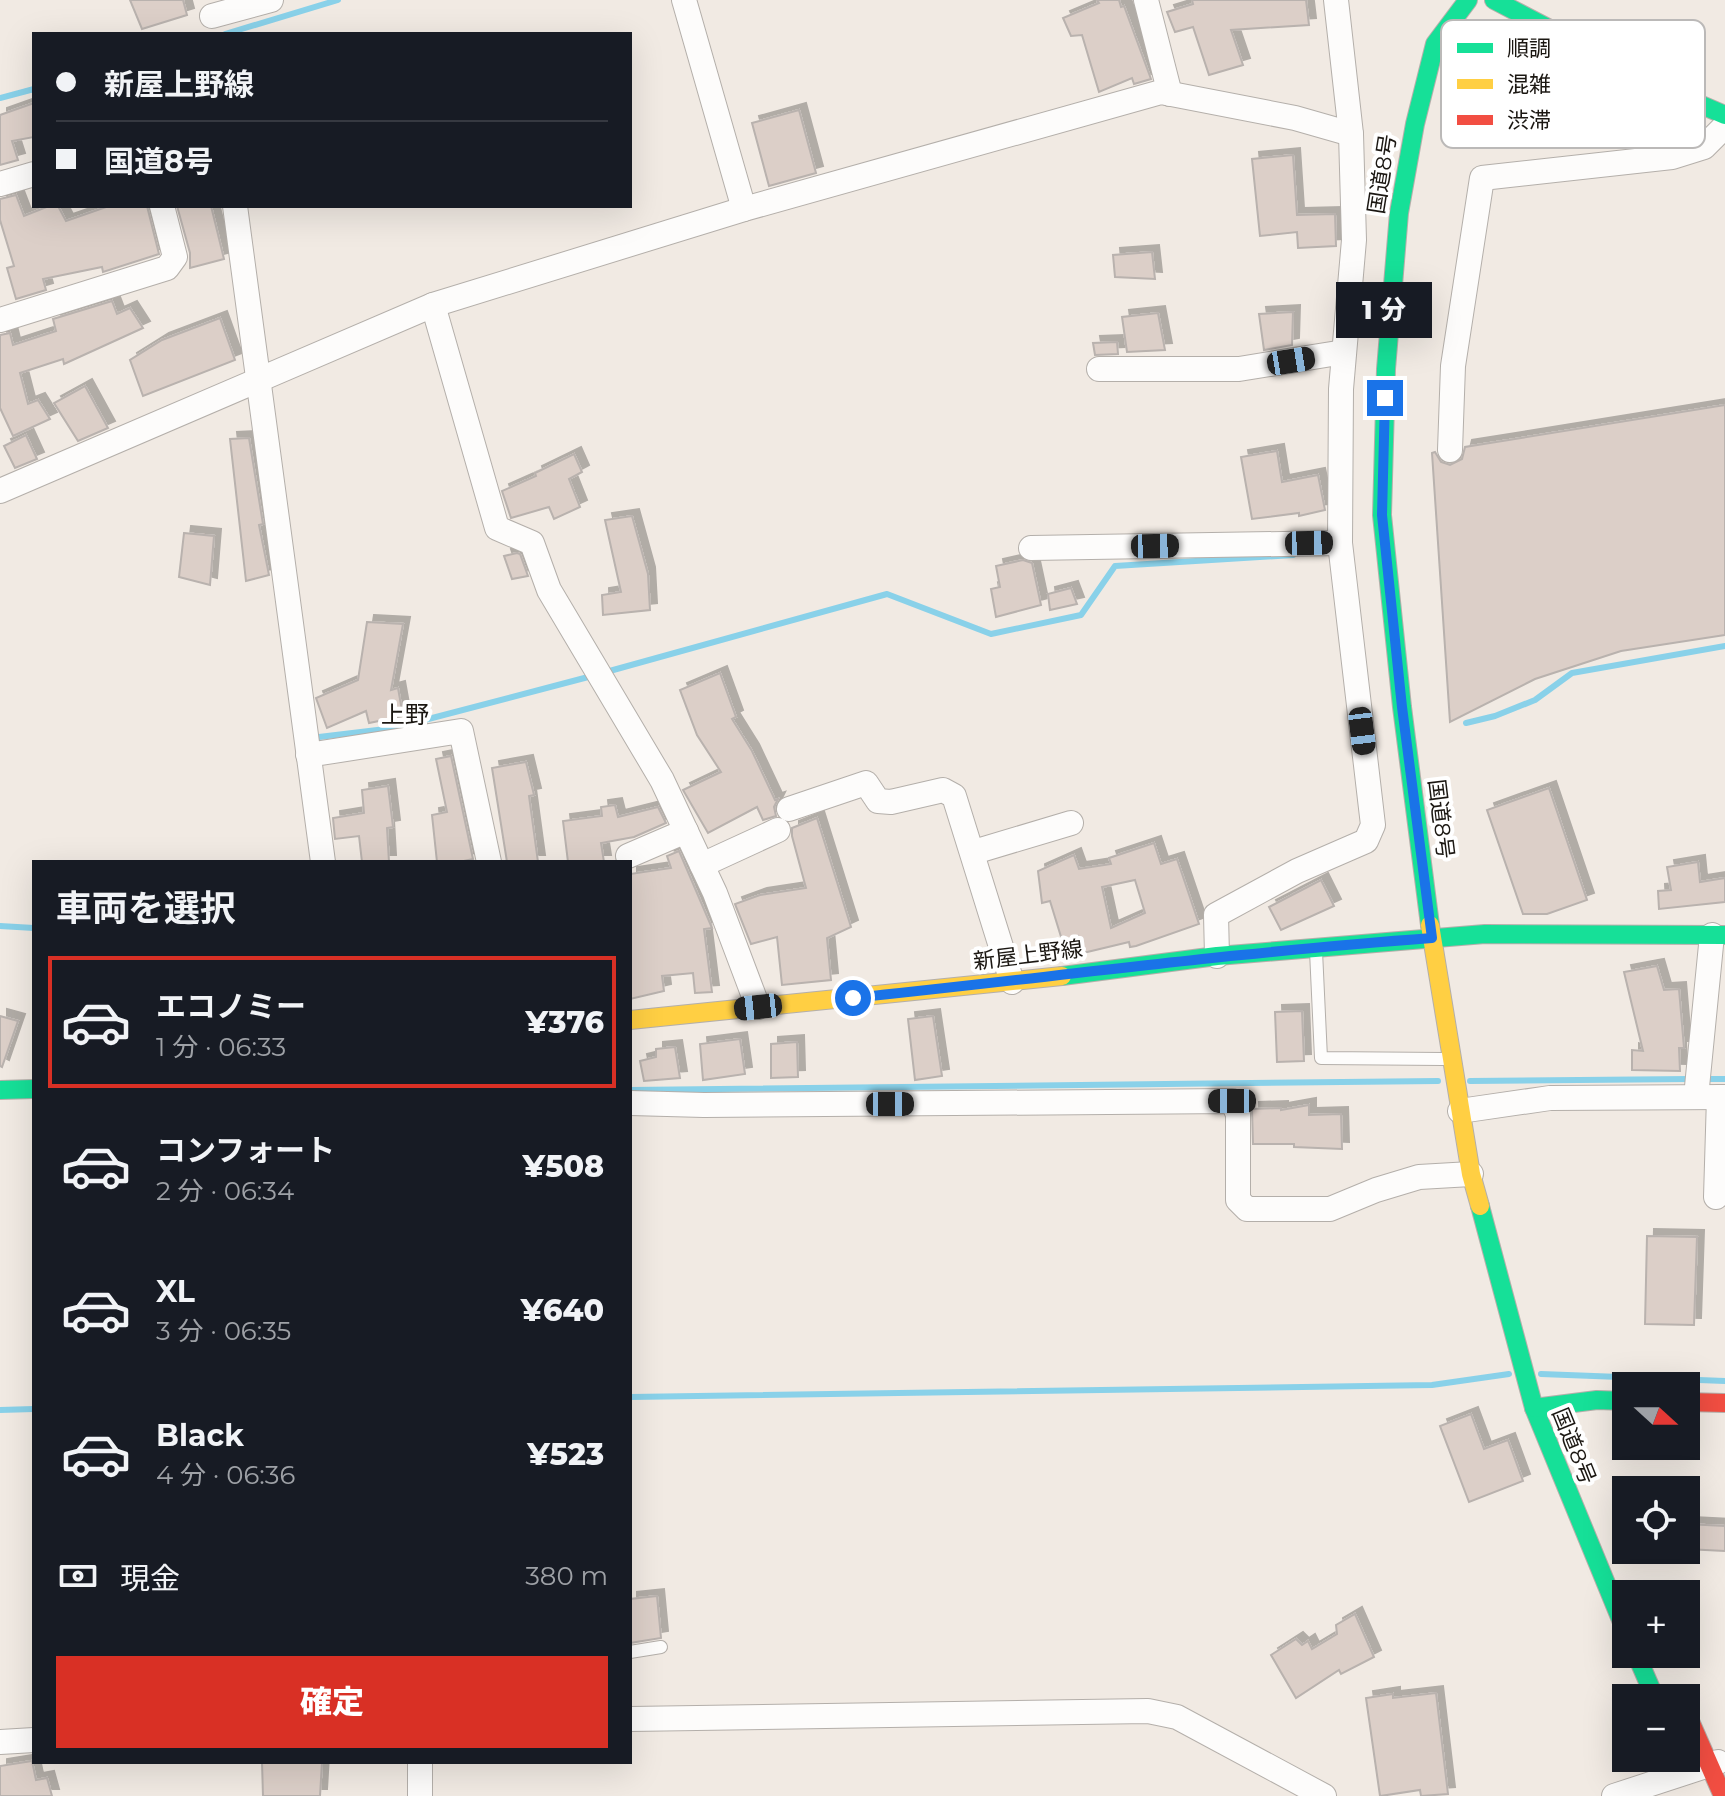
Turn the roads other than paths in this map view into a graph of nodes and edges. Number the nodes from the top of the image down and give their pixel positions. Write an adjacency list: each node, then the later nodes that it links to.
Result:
1 (271, 0): 7 (street)
2 (684, 0): 23 (street)
3 (1146, 0): 12 (street)
4 (1336, 0): 16 (street)
5 (1471, 0): 8 (main road, 国道8号); 9 (main road, 国道8号)
6 (1494, 0): 10 (main road)
7 (211, 17)
8 (1455, 20)
9 (1469, 20)
10 (1532, 20)
11 (1441, 37): 42 (main road, 国道8号)
12 (1170, 94): 16 (street); 23 (street)
13 (1705, 106): 14 (main road)
14 (1725, 115)
15 (1725, 126): 17 (street)
16 (1351, 134): 26 (street)
17 (1705, 146)
18 (1701, 148): 29 (street)
19 (32, 175): 20 (street)
20 (0, 184)
21 (163, 208): 25 (street)
22 (235, 208): 28 (street)
23 (744, 209): 24 (street)
24 (433, 305): 28 (street); 35 (street)
25 (0, 320)
26 (1344, 352): 27 (street); 31 (street)
27 (1099, 369)
28 (257, 380): 30 (street); 33 (street)
29 (1450, 450)
30 (0, 491)
31 (1340, 543): 32 (street); 44 (street)
32 (1031, 548)
33 (308, 755): 38 (street); 39 (street)
34 (1071, 823): 36 (street)
35 (686, 831): 37 (street); 40 (street)
36 (974, 852): 40 (street); 45 (street)
37 (628, 856)
38 (323, 860)
39 (489, 860)
40 (702, 865): 46 (street)
41 (1718, 935): 42 (main road, 新屋上野線); 51 (street)
42 (1432, 938): 43 (main road, 新屋上野線); 48 (main road, 国道8号)
43 (1316, 948): 44 (main road, 新屋上野線); 48 (lane)
44 (1217, 956): 45 (main road, 新屋上野線)
45 (1012, 982): 46 (main road, 新屋上野線)
46 (758, 1007): 47 (main road, 新屋上野線)
47 (632, 1020)
48 (1450, 1059): 53 (main road, 国道8号)
49 (32, 1089): 50 (main road)
50 (0, 1090)
51 (1713, 1097): 53 (street); 55 (street)
52 (632, 1103): 54 (street)
53 (1477, 1108): 54 (main road, 国道8号)
54 (1471, 1174): 59 (main road, 国道8号)
55 (1716, 1197)
56 (1612, 1401): 59 (main road)
57 (1700, 1402): 58 (main road)
58 (1725, 1403)
59 (1534, 1408): 60 (main road, 国道8号)
60 (1612, 1598)
61 (661, 1647): 62 (lane)
62 (632, 1652)
63 (632, 1719): 71 (street)
64 (32, 1740): 65 (street)
65 (0, 1742)
66 (420, 1764): 70 (street)
67 (1700, 1768): 73 (main road)
68 (1687, 1772): 69 (street)
69 (1640, 1792): 72 (street)
70 (420, 1796)
71 (1324, 1796)
72 (1614, 1796)
73 (1723, 1796)

